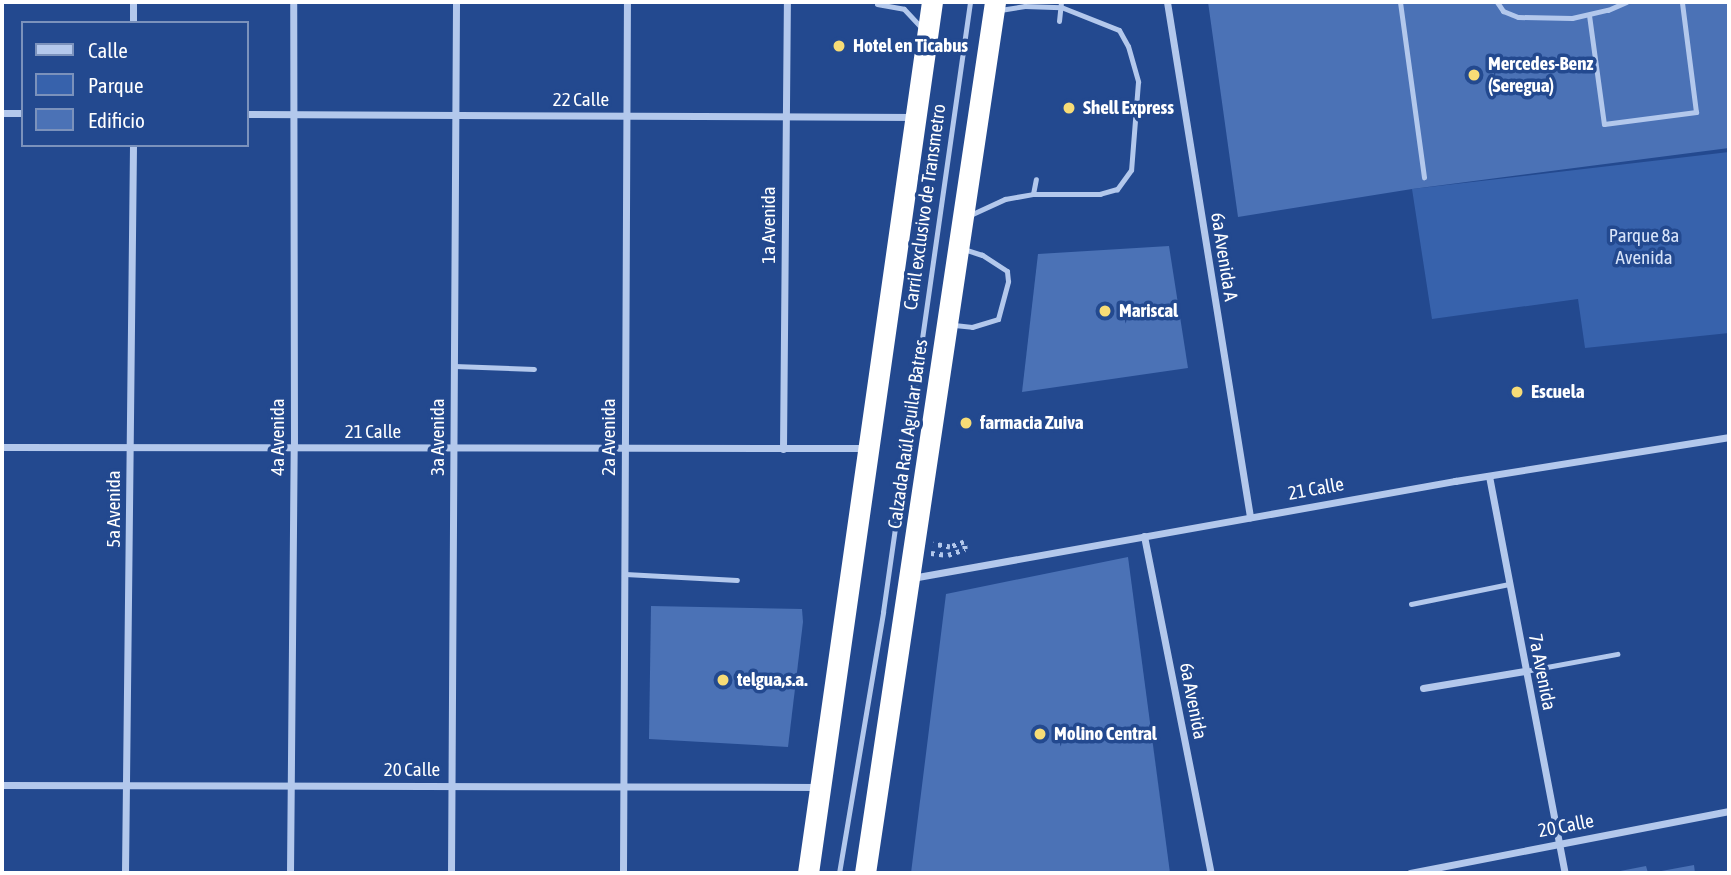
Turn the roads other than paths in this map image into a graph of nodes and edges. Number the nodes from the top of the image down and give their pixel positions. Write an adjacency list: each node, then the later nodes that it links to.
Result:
1 (133, 2): 18 (street)
2 (293, 2): 24 (street, 4a Avenida)
3 (456, 2): 25 (street, 3a Avenida)
4 (627, 2): 26 (street, 2a Avenida)
5 (787, 2): 27 (street, 1a Avenida)
6 (932, 2): 20 (highway, Calzada Raúl Aguilar Batres)
7 (970, 2): 71 (lane, Carril exclusivo de Transmetro)
8 (1167, 2): 47 (street, 6a Avenida A)
9 (1401, 2): 30 (lane)
10 (1497, 2): 17 (lane)
11 (1626, 2): 17 (lane)
12 (1682, 2): 17 (lane)
13 (877, 4): 15 (lane)
14 (1061, 4): 16 (lane); 19 (lane); 32 (lane)
15 (904, 5): 20 (lane)
16 (994, 6): 33 (highway, Calzada Raúl Aguilar Batres)
17 (1589, 15)
18 (133, 21)
19 (1059, 22)
20 (927, 34): 28 (highway, Calzada Raúl Aguilar Batres)
21 (2, 113): 22 (street)
22 (21, 113)
23 (248, 114): 24 (street, 22 Calle)
24 (293, 114): 25 (street, 22 Calle); 41 (street, 4a Avenida)
25 (456, 115): 26 (street, 22 Calle); 36 (street, 3a Avenida)
26 (627, 116): 27 (street, 22 Calle); 44 (street, 2a Avenida)
27 (785, 117): 28 (street, 22 Calle); 45 (street, 1a Avenida)
28 (915, 117): 43 (highway, Calzada Raúl Aguilar Batres)
29 (133, 147): 40 (street, 5a Avenida)
30 (1424, 177)
31 (1036, 179): 32 (lane)
32 (1033, 194): 33 (lane)
33 (962, 219): 34 (highway, Calzada Raúl Aguilar Batres)
34 (960, 247): 35 (highway, Calzada Raúl Aguilar Batres); 35 (lane)
35 (947, 324): 50 (highway, Calzada Raúl Aguilar Batres)
36 (454, 366): 37 (lane); 42 (street, 3a Avenida)
37 (534, 369)
38 (1729, 437): 46 (street, 21 Calle)
39 (2, 447): 40 (street, 21 Calle)
40 (130, 448): 41 (street, 21 Calle); 58 (street, 5a Avenida)
41 (295, 448): 42 (street, 21 Calle); 59 (street, 4a Avenida)
42 (453, 448): 44 (street, 21 Calle); 60 (street, 3a Avenida)
43 (871, 448): 45 (street, 21 Calle); 62 (highway, Calzada Raúl Aguilar Batres)
44 (625, 449): 45 (street, 21 Calle); 49 (street, 2a Avenida)
45 (783, 449)
46 (1489, 476): 47 (street, 21 Calle); 52 (street, 7a Avenida)
47 (1250, 517): 48 (street, 21 Calle)
48 (1144, 536): 50 (street, 21 Calle); 73 (street, 6a Avenida)
49 (625, 574): 51 (lane); 61 (street, 2a Avenida)
50 (910, 578): 72 (highway, Calzada Raúl Aguilar Batres)
51 (737, 580)
52 (1509, 584): 53 (lane); 55 (street, 7a Avenida)
53 (1411, 604)
54 (1617, 654): 55 (lane)
55 (1525, 671): 56 (street); 64 (street, 7a Avenida)
56 (1423, 688)
57 (2, 785): 58 (street, 20 Calle)
58 (128, 785): 59 (street, 20 Calle); 66 (street, 5a Avenida)
59 (291, 785): 60 (street, 20 Calle); 67 (street, 4a Avenida)
60 (452, 786): 61 (street, 20 Calle); 68 (street, 3a Avenida)
61 (624, 786): 62 (street, 20 Calle); 69 (street, 2a Avenida)
62 (821, 787): 70 (highway, Calzada Raúl Aguilar Batres)
63 (1729, 811): 64 (street, 20 Calle)
64 (1559, 844): 65 (street, 20 Calle); 75 (street, 7a Avenida)
65 (1419, 872): 74 (street, 20 Calle)
66 (125, 873)
67 (290, 873)
68 (451, 873)
69 (623, 873)
70 (808, 873)
71 (839, 873)
72 (865, 873)
73 (1211, 873)
74 (1410, 873)
75 (1564, 873)

